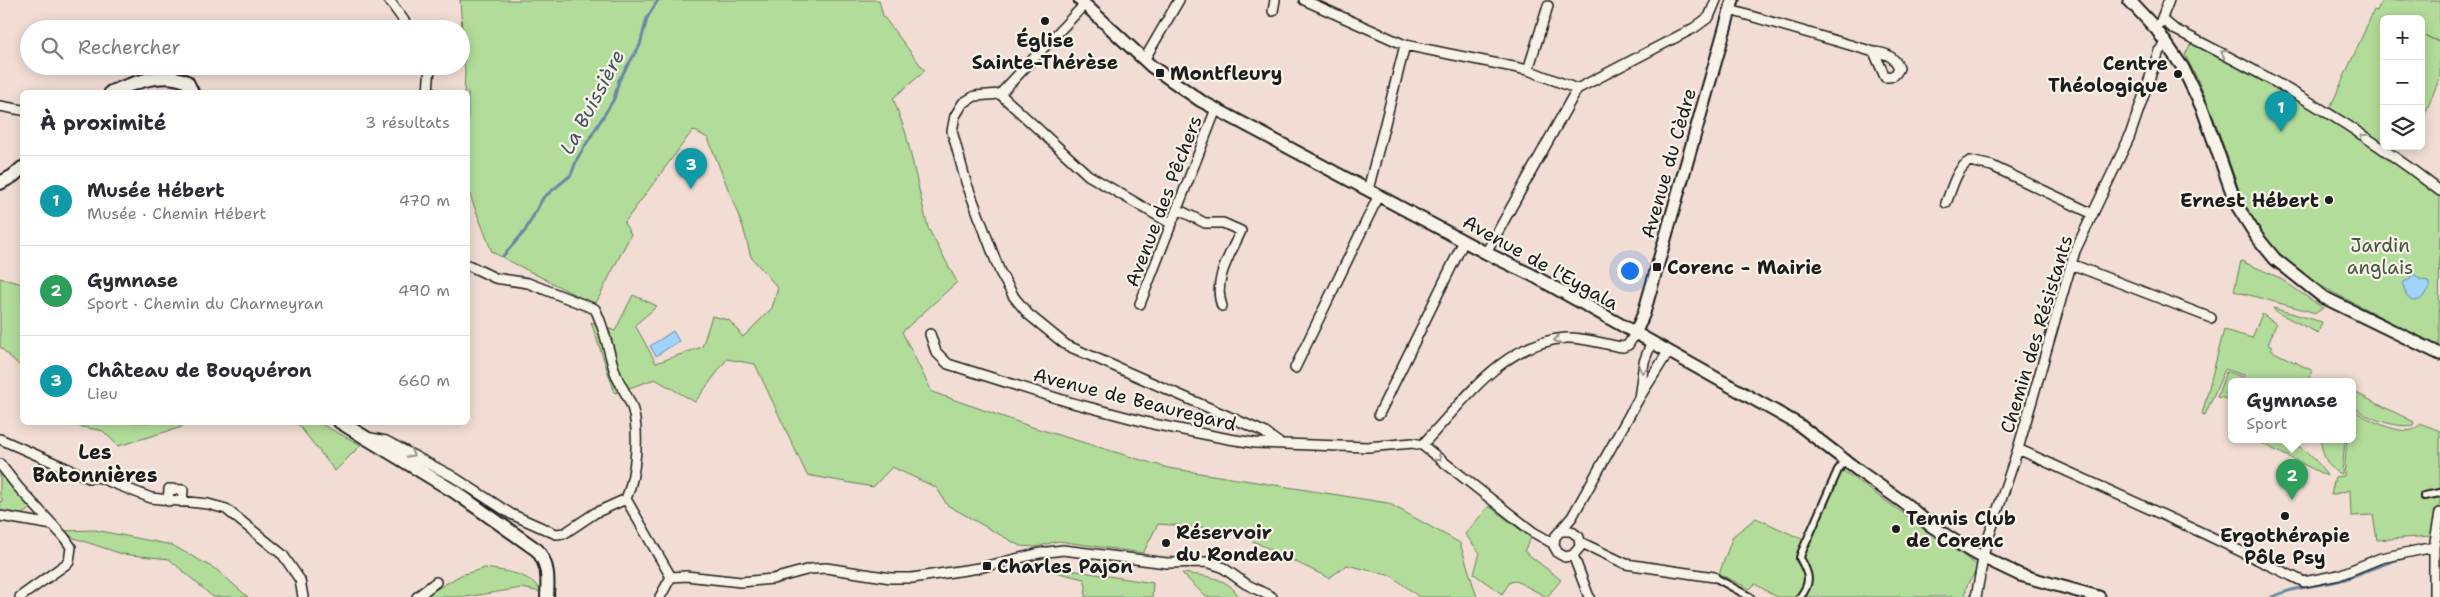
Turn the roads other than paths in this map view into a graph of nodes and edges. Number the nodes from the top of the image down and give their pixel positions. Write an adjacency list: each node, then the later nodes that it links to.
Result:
1 (389, 0): 13 (street)
2 (1179, 0): 18 (street)
3 (1276, 0): 12 (street)
4 (1304, 0): 16 (street)
5 (1716, 0): 10 (street); 21 (street)
6 (2129, 0): 14 (street)
7 (2136, 0): 14 (street)
8 (2169, 0): 14 (street)
9 (1083, 2): 18 (street, Avenue de l'Eygala); 25 (street)
10 (1731, 5): 17 (street); 47 (street, Avenue du Cèdre)
11 (1548, 6): 19 (street)
12 (1273, 10)
13 (403, 20)
14 (2160, 25): 15 (street); 32 (street, one-way to 14); 36 (street)
15 (2166, 42): 36 (street); 37 (street, Chemin des Résistants)
16 (1405, 45): 19 (street); 31 (street)
17 (1874, 52)
18 (1144, 60): 27 (street, Avenue de l'Eygala)
19 (1528, 70): 21 (street)
20 (429, 75): 24 (street)
21 (1577, 89): 40 (street)
22 (117, 90): 23 (main road)
23 (191, 90)
24 (428, 90)
25 (1000, 94): 38 (street); 57 (street)
26 (0, 106): 28 (street)
27 (1216, 109): 31 (street, Avenue de l'Eygala); 35 (street, Avenue des Pêchers)
28 (20, 110)
29 (20, 170): 30 (main road)
30 (0, 183)
31 (1368, 190): 33 (street, Avenue de l'Eygala)
32 (2440, 191)
33 (1380, 195): 39 (street, Avenue de l'Eygala); 51 (street)
34 (1946, 203): 37 (street)
35 (1177, 209): 38 (street, Avenue des Pêchers); 44 (street)
36 (2243, 213): 50 (street)
37 (2093, 214): 41 (street, Chemin des Résistants)
38 (1172, 224): 43 (street, Avenue des Pêchers)
39 (1464, 241): 40 (street, Avenue de l'Eygala); 53 (street)
40 (1486, 253): 47 (street, Avenue de l'Eygala)
41 (2071, 264): 45 (street); 59 (street, Chemin des Résistants)
42 (470, 266): 64 (street)
43 (1140, 304)
44 (1222, 306)
45 (2210, 318)
46 (930, 334): 57 (street, Avenue de Beauregard)
47 (1635, 334): 48 (street, Avenue de l'Eygala); 58 (street, one-way to 58)
48 (1651, 343): 49 (street, Avenue de l'Eygala); 52 (street, one-way to 52)
49 (1668, 352): 52 (street); 60 (street, Avenue de l'Eygala)
50 (2440, 354)
51 (1295, 368)
52 (1639, 398): 67 (street)
53 (1379, 414)
54 (345, 425): 55 (main road)
55 (366, 438): 64 (street, one-way to 64); 81 (main road)
56 (0, 439): 79 (street)
57 (1280, 444): 58 (street, Avenue de Beauregard)
58 (1422, 445): 71 (street, one-way to 71)
59 (2018, 449): 72 (street); 74 (street, Chemin des Résistants)
60 (1845, 461): 74 (street, Avenue de l'Eygala); 86 (street)
61 (0, 464): 68 (street)
62 (2440, 493): 63 (street)
63 (2424, 496)
64 (626, 498): 75 (street)
65 (2440, 513): 72 (street)
66 (0, 516): 68 (street)
67 (1572, 517): 69 (street); 70 (street)
68 (53, 525): 78 (street)
69 (1561, 531): 70 (street); 71 (street)
70 (1578, 538): 73 (street); 76 (street)
71 (1554, 544): 73 (street)
72 (2434, 547): 89 (street)
73 (1573, 556): 84 (street)
74 (1984, 558): 87 (street, Chemin des Résistants); 88 (street, Avenue de l'Eygala)
75 (671, 577): 82 (street); 83 (street)
76 (1714, 577): 85 (street)
77 (436, 582): 80 (street)
78 (20, 597)
79 (303, 597)
80 (417, 597)
81 (547, 597)
82 (660, 597)
83 (1272, 597)
84 (1588, 597)
85 (1750, 597)
86 (1800, 597)
87 (1976, 597)
88 (2099, 597)
89 (2434, 597)

